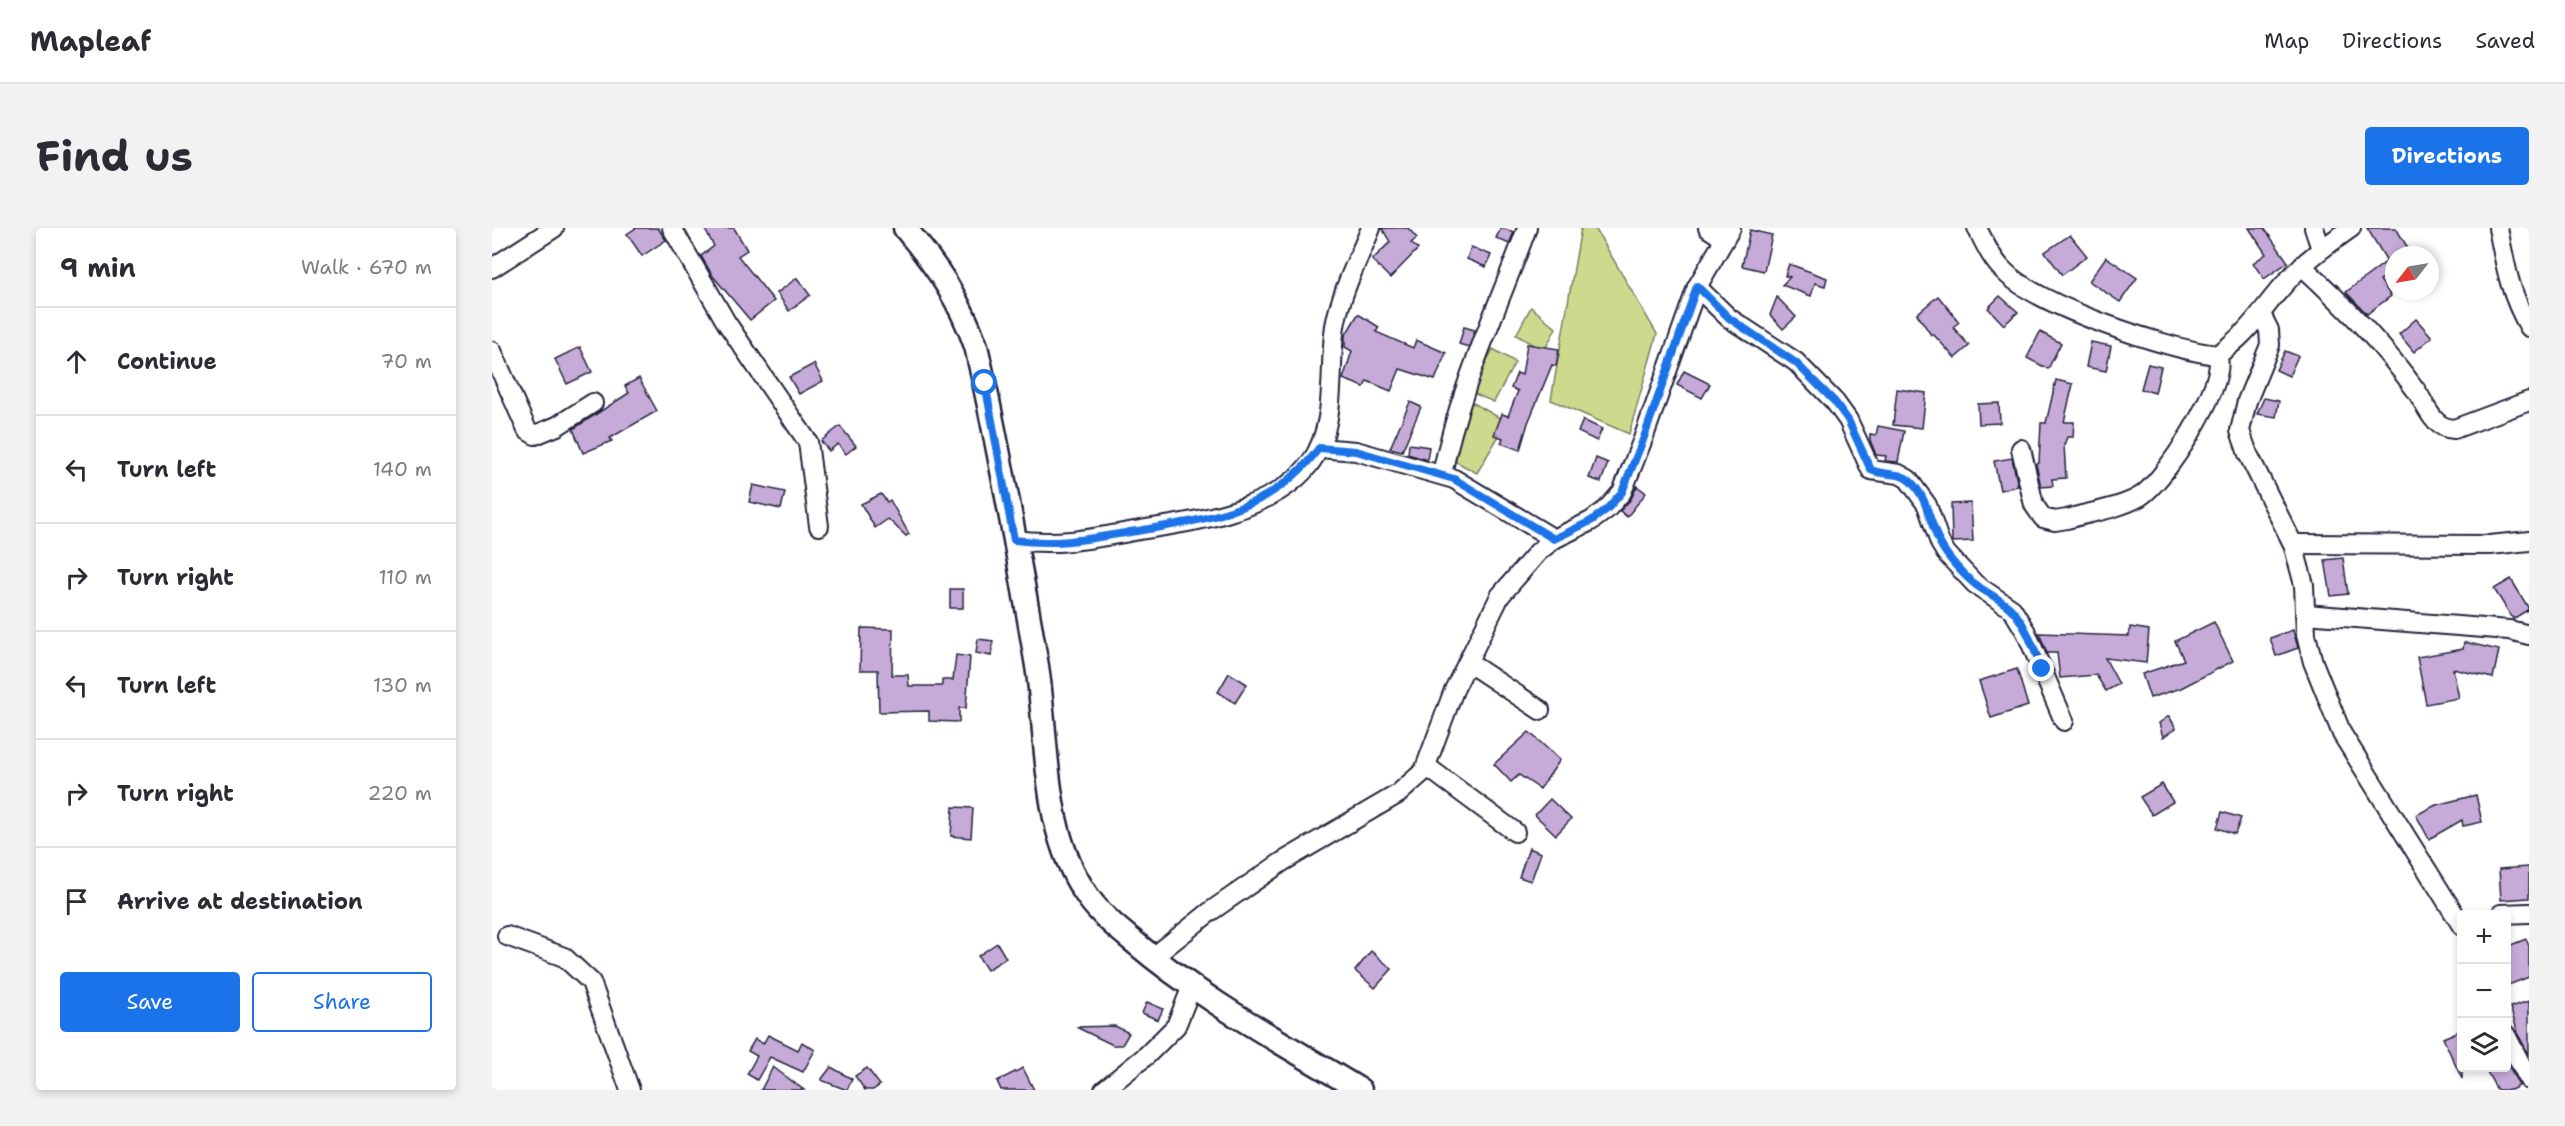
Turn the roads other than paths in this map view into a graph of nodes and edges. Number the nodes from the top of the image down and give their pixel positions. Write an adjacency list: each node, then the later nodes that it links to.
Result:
1 (554, 228): 13 (street)
2 (672, 228): 24 (street)
3 (904, 228): 26 (street)
4 (1371, 228): 21 (street)
5 (1527, 228): 23 (street)
6 (1977, 228): 18 (street)
7 (2314, 228): 11 (street)
8 (2351, 228): 11 (street)
9 (2498, 228): 16 (street)
10 (1721, 231): 14 (street)
11 (2321, 249): 12 (street)
12 (2302, 266): 15 (street); 19 (street)
13 (492, 268)
14 (1697, 286): 25 (street); 33 (street)
15 (2261, 315): 18 (street); 28 (street)
16 (2529, 327)
17 (492, 351): 20 (street)
18 (2217, 355): 22 (street)
19 (2529, 401)
20 (593, 403)
21 (1319, 448): 23 (street); 26 (street)
22 (2021, 449)
23 (1442, 474): 25 (street)
24 (819, 526)
25 (1554, 539): 31 (street)
26 (1014, 540): 40 (street)
27 (2529, 541): 28 (street)
28 (2293, 544): 29 (street)
29 (2305, 614): 30 (street); 38 (street)
30 (2529, 635)
31 (1468, 663): 32 (street); 34 (street)
32 (1540, 710)
33 (2064, 722)
34 (1426, 766): 35 (street); 40 (street)
35 (1515, 832)
36 (2529, 913): 37 (street)
37 (2511, 914)
38 (2457, 918)
39 (507, 936): 44 (street)
40 (1152, 958): 41 (street)
41 (1192, 986): 45 (street); 46 (street)
42 (2511, 1045): 43 (street)
43 (2529, 1080)
44 (630, 1090)
45 (1104, 1090)
46 (1360, 1090)

